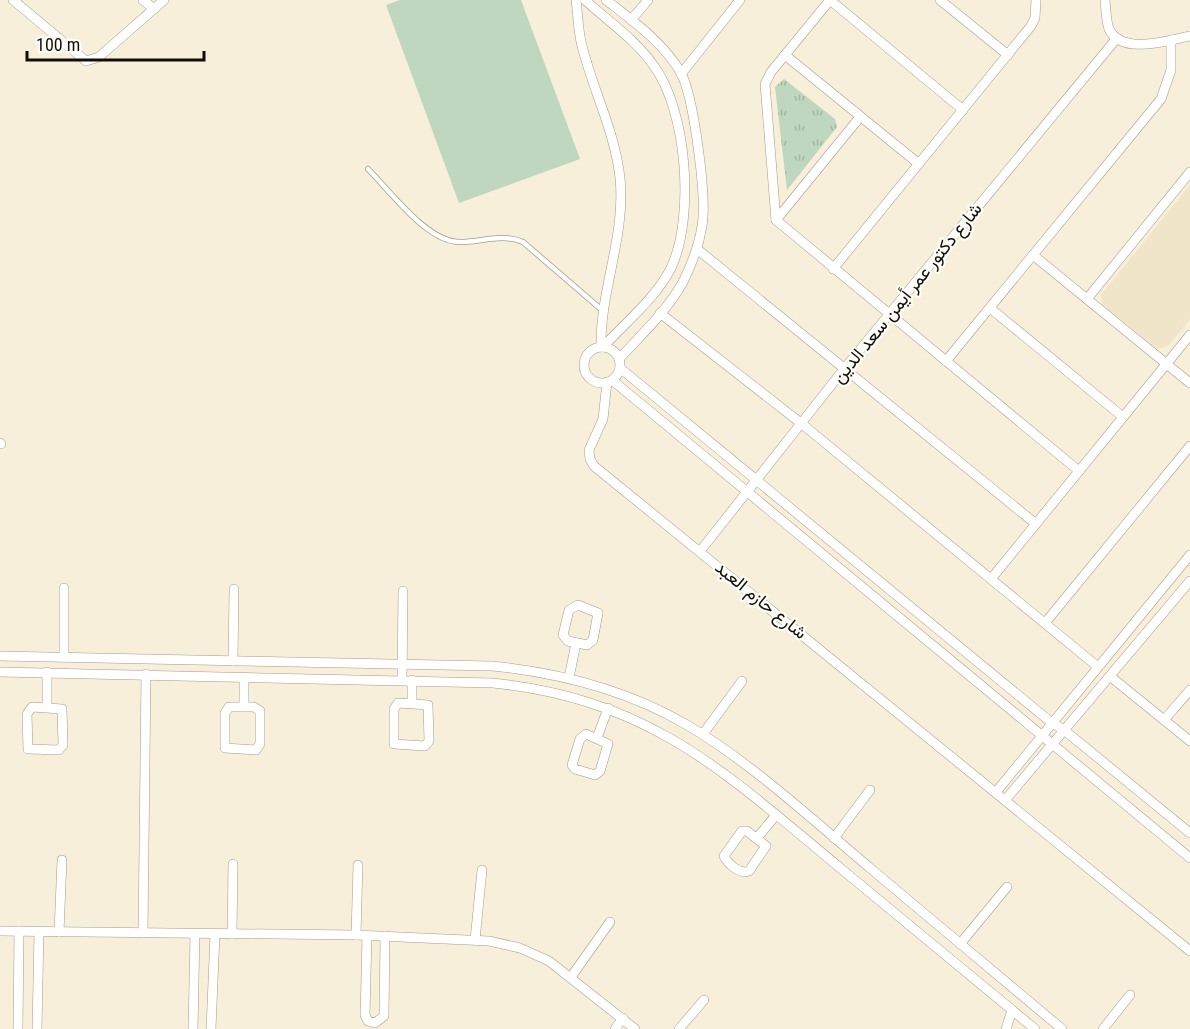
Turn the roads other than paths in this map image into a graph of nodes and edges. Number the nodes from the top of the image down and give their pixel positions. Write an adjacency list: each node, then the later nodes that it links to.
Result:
1 (13, 0): 13 (street)
2 (143, 0): 13 (street)
3 (162, 0): 13 (street)
4 (576, 0): 32 (street)
5 (585, 0): 36 (street)
6 (606, 0): 14 (street)
7 (648, 0): 14 (street)
8 (740, 0): 20 (street)
9 (830, 0): 18 (street); 21 (street)
10 (940, 0): 19 (street)
11 (1036, 0): 19 (street)
12 (1105, 0): 16 (street)
13 (154, 9)
14 (631, 20): 20 (street)
15 (1190, 36): 17 (street)
16 (1117, 38): 17 (street); 34 (street, شارع دكتور عمر أيمن سعد الدين)
17 (1171, 40): 28 (street)
18 (785, 55): 22 (street); 26 (street)
19 (1008, 55): 21 (street)
20 (681, 74): 27 (street)
21 (963, 110): 23 (street)
22 (860, 117): 23 (street); 26 (street)
23 (919, 164): 29 (street)
24 (368, 169): 32 (lane)
25 (1190, 172): 30 (street)
26 (776, 220): 29 (street)
27 (697, 249): 33 (street); 40 (street)
28 (1033, 255): 30 (street); 31 (street)
29 (833, 269): 34 (street)
30 (1087, 298): 39 (street)
31 (990, 308): 37 (street); 43 (street)
32 (602, 310): 36 (street)
33 (660, 313): 38 (street); 44 (street)
34 (889, 315): 37 (street); 40 (street, شارع دكتور عمر أيمن سعد الدين)
35 (1190, 335): 39 (street)
36 (602, 347): 38 (street); 41 (street)
37 (946, 361): 46 (street)
38 (619, 363): 41 (street); 47 (street)
39 (1166, 364): 42 (street); 43 (street)
40 (844, 369): 44 (street, شارع دكتور عمر أيمن سعد الدين); 49 (street)
41 (609, 381): 48 (street); 50 (street, شارع حازم العبد)
42 (1190, 383)
43 (1123, 417): 46 (street)
44 (802, 424): 47 (street, شارع دكتور عمر أيمن سعد الدين); 52 (street)
45 (1190, 446): 57 (street)
46 (1078, 471): 49 (street)
47 (756, 480): 48 (street, شارع دكتور عمر أيمن سعد الدين); 78 (street)
48 (748, 492): 50 (street, شارع دكتور عمر أيمن سعد الدين); 81 (street)
49 (1036, 524): 52 (street)
50 (701, 550): 86 (street, شارع حازم العبد)
51 (1190, 555): 63 (street)
52 (991, 579): 57 (street)
53 (1190, 581): 68 (street)
54 (64, 588): 60 (street)
55 (234, 589): 61 (street)
56 (403, 591): 62 (street)
57 (1045, 623): 63 (street)
58 (576, 643): 58 (street); 69 (street)
59 (0, 656): 60 (street)
60 (64, 657): 61 (street)
61 (233, 661): 62 (street)
62 (402, 664): 69 (street); 70 (street)
63 (1098, 667): 78 (street)
64 (0, 672): 65 (street)
65 (47, 672): 66 (street); 75 (street)
66 (146, 674): 67 (street); 105 (street)
67 (244, 677): 70 (street); 74 (street)
68 (1111, 677): 77 (street); 79 (street)
69 (569, 678): 80 (street)
70 (407, 680): 73 (street); 76 (street)
71 (742, 681): 80 (street)
72 (1190, 690): 77 (street)
73 (412, 702): 73 (street)
74 (244, 706): 74 (street)
75 (47, 707): 75 (street)
76 (608, 708): 82 (street); 88 (street)
77 (1164, 720): 83 (street)
78 (1052, 723): 79 (street); 81 (street)
79 (1064, 730): 84 (street); 89 (street)
80 (703, 735): 91 (street)
81 (1042, 735): 84 (street); 86 (street)
82 (597, 738): 82 (street)
83 (1190, 741)
84 (1052, 744): 87 (street); 92 (street)
85 (870, 790): 91 (street)
86 (996, 792): 87 (street, شارع حازم العبد)
87 (1006, 799): 114 (street, شارع حازم العبد)
88 (776, 815): 90 (street); 99 (street)
89 (1190, 833)
90 (757, 838): 90 (street)
91 (834, 838): 97 (street)
92 (1190, 858)
93 (62, 860): 104 (street)
94 (233, 864): 108 (street)
95 (358, 865): 109 (street)
96 (482, 870): 112 (street)
97 (886, 882): 99 (street); 113 (street)
98 (1007, 887): 113 (street)
99 (875, 897): 118 (street)
100 (610, 922): 115 (street)
101 (0, 931): 102 (street)
102 (19, 931): 103 (street); 119 (street)
103 (39, 932): 104 (street); 120 (street)
104 (59, 932): 105 (street)
105 (143, 933): 106 (street)
106 (195, 934): 107 (street); 122 (street)
107 (214, 934): 108 (street); 123 (street)
108 (232, 934): 109 (street)
109 (356, 935): 110 (street)
110 (367, 936): 111 (street); 111 (street)
111 (385, 936): 112 (street)
112 (475, 940): 115 (street)
113 (960, 944): 131 (street)
114 (1190, 951)
115 (572, 976): 121 (street)
116 (1130, 995): 132 (street)
117 (704, 1000): 128 (street)
118 (1012, 1010): 129 (street); 130 (street)
119 (18, 1014): 120 (street); 124 (street)
120 (38, 1014): 125 (street)
121 (623, 1018): 126 (street); 127 (street)
122 (193, 1027): 123 (street)
123 (212, 1027)
124 (18, 1029)
125 (37, 1029)
126 (615, 1029)
127 (635, 1029)
128 (679, 1029)
129 (1006, 1029)
130 (1035, 1029)
131 (1062, 1029)
132 (1103, 1029)

